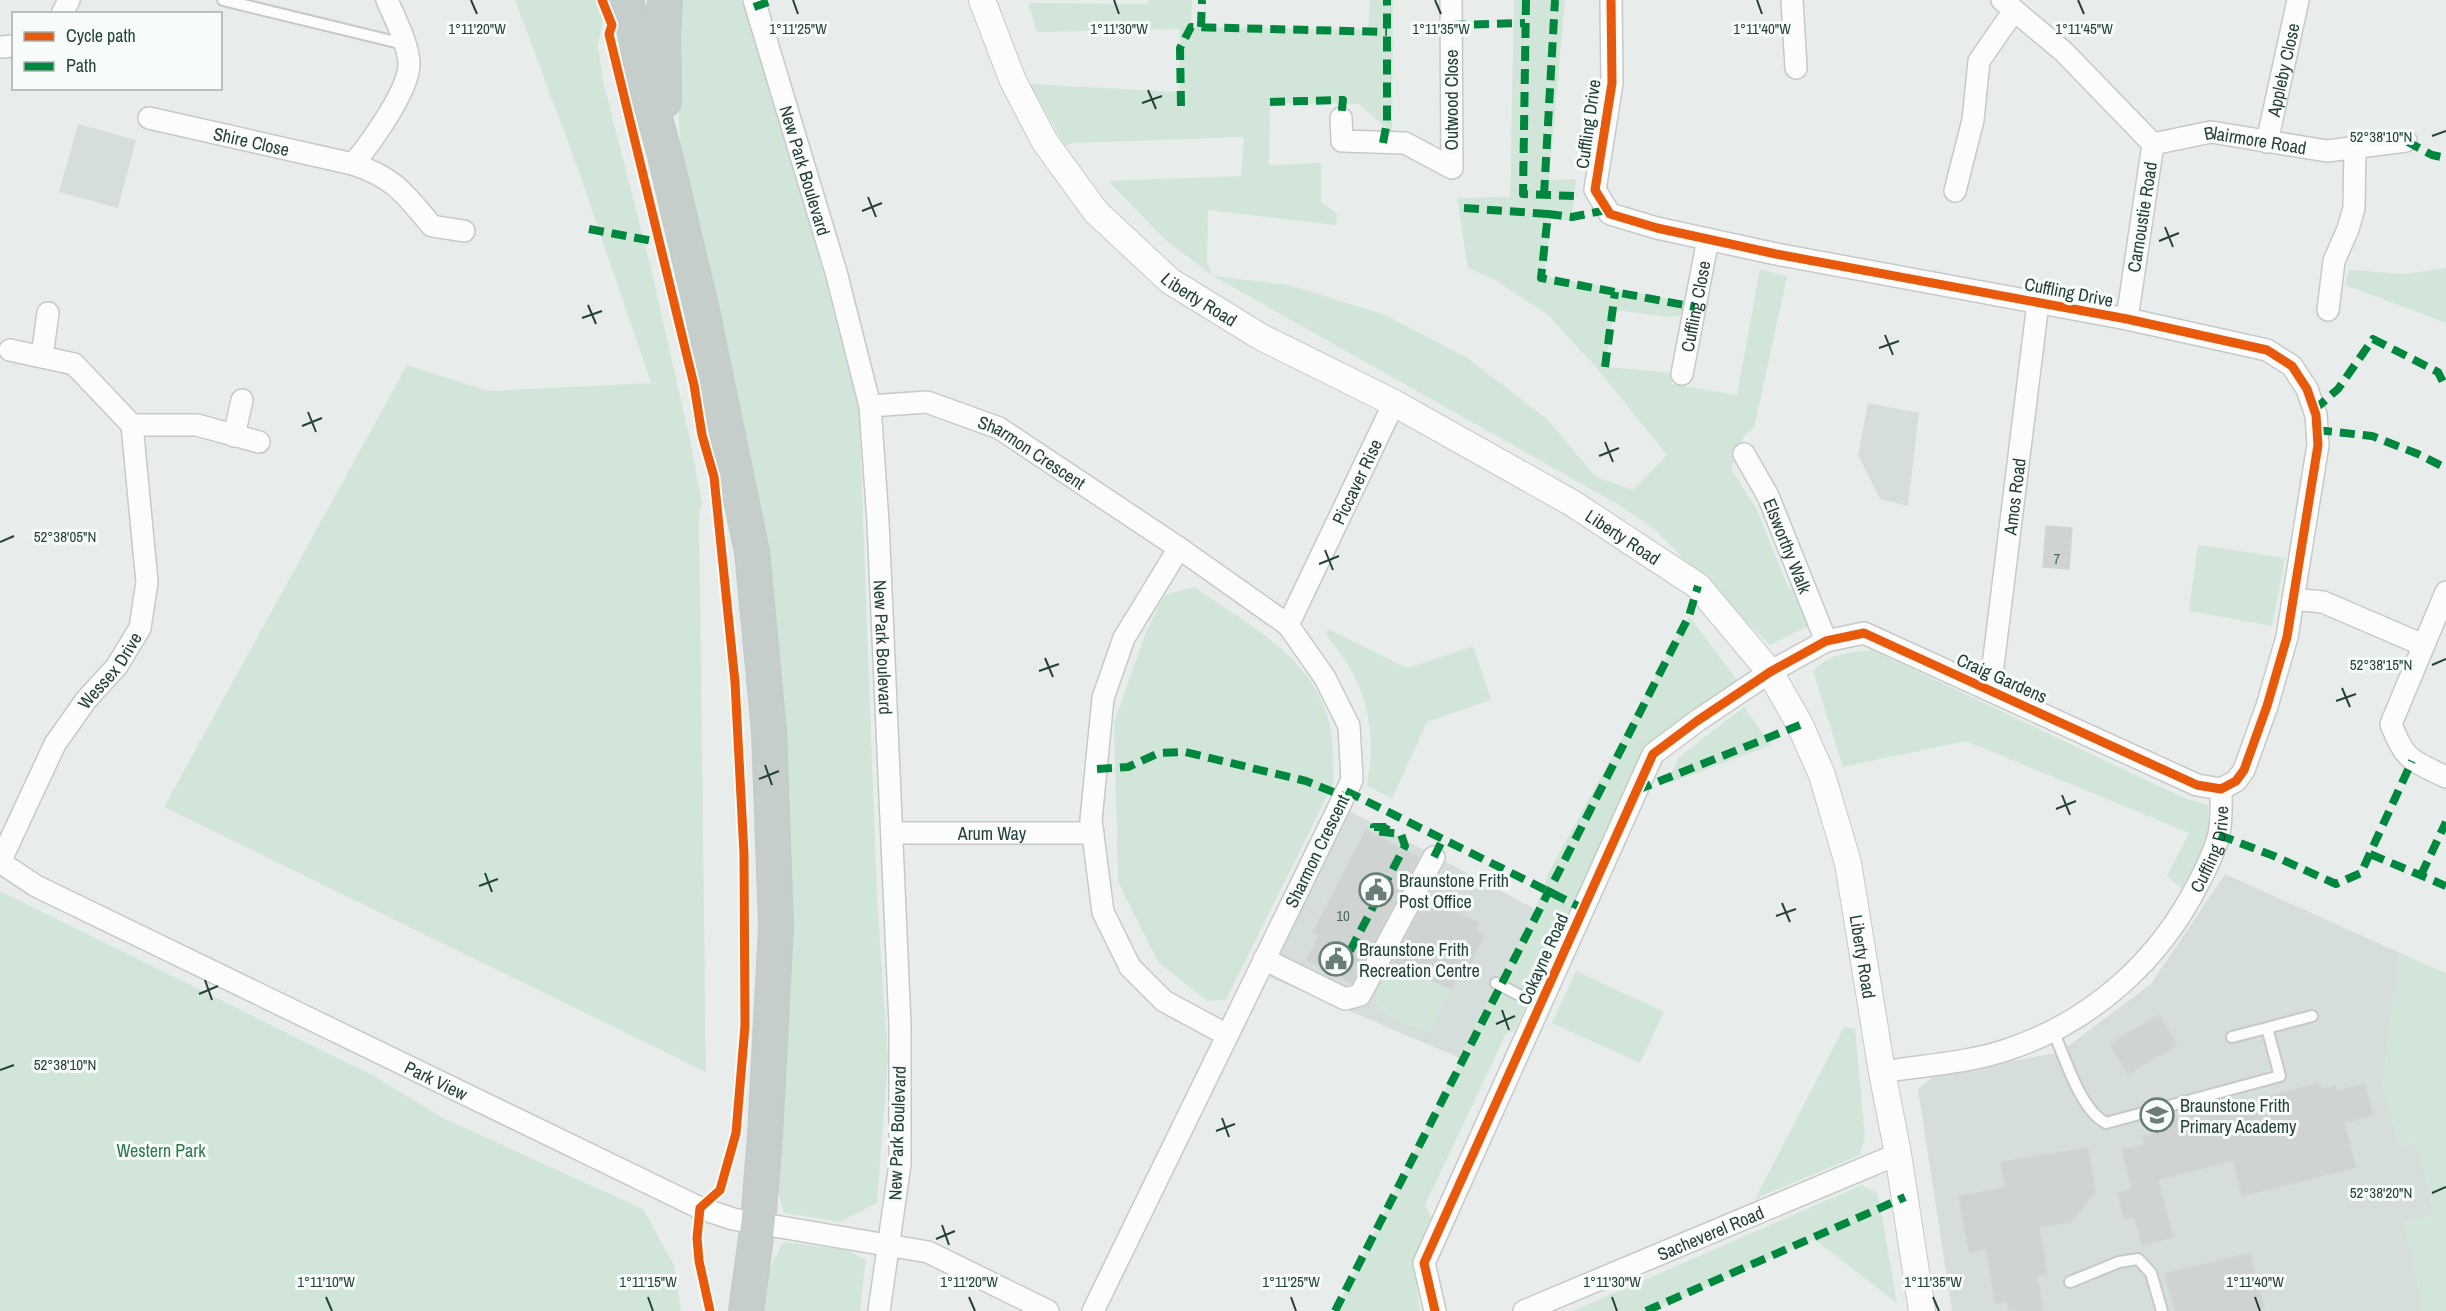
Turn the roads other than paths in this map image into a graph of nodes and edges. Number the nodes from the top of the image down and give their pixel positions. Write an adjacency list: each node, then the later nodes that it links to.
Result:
1 (223, 0): 12 (lane)
2 (387, 0): 12 (street)
3 (625, 0): 20 (highway)
4 (665, 0): 20 (highway)
5 (754, 0): 34 (street, New Park Boulevard)
6 (982, 0): 33 (street, Liberty Road)
7 (1450, 0): 15 (street, Outwood Close)
8 (1611, 0): 24 (street, Cuffling Drive)
9 (1792, 0): 13 (street)
10 (2298, 0): 16 (street, Appleby Close)
11 (2008, 6): 18 (street, Carnoustie Road); 22 (street)
12 (404, 44): 21 (street)
13 (1796, 68)
14 (149, 118): 21 (street, Shire Close)
15 (1341, 118)
16 (2267, 141): 18 (street, Blairmore Road); 19 (street, Blairmore Road)
17 (2406, 141): 19 (street, Blairmore Road)
18 (2154, 144): 28 (street, Carnoustie Road)
19 (2355, 147): 26 (street)
20 (664, 151): 63 (highway)
21 (352, 164): 23 (street, Shire Close)
22 (1955, 191)
23 (465, 231)
24 (1708, 239): 25 (street, Cuffling Drive); 31 (street, Cuffling Close)
25 (2038, 303): 28 (street, Cuffling Drive); 46 (street, Amos Road)
26 (2328, 310)
27 (48, 313): 30 (street)
28 (2127, 319): 41 (street, Cuffling Drive)
29 (10, 350): 30 (street)
30 (42, 356): 35 (street)
31 (1682, 374)
32 (242, 400): 36 (street)
33 (1394, 403): 42 (street, Piccaver Rise); 45 (street, Liberty Road)
34 (870, 406): 39 (street, Sharmon Crescent); 50 (street, New Park Boulevard)
35 (132, 425): 36 (street); 52 (street, Wessex Drive)
36 (234, 436): 37 (street)
37 (259, 442)
38 (1744, 454): 43 (street, Elsworthy Walk)
39 (1179, 548): 42 (street, Sharmon Crescent); 49 (street)
40 (2446, 592): 44 (street)
41 (2293, 599): 44 (street); 48 (street, Cuffling Drive)
42 (1288, 625): 53 (street, Sharmon Crescent)
43 (1826, 641): 45 (street, Craig Gardens); 46 (street, Craig Gardens)
44 (2423, 645): 47 (street)
45 (1770, 672): 55 (street, Cokayne Road); 61 (street, Liberty Road)
46 (1990, 690): 48 (street, Craig Gardens)
47 (2446, 777)
48 (2221, 789): 58 (street, Cuffling Drive)
49 (1093, 832): 50 (street, Arum Way); 59 (street)
50 (892, 833): 64 (street, New Park Boulevard)
51 (1434, 857): 53 (street)
52 (0, 862): 63 (street, Park View)
53 (1264, 959): 59 (street, Sharmon Crescent)
54 (1497, 983): 55 (lane)
55 (1540, 1006): 70 (street, Cokayne Road)
56 (2312, 1016): 57 (lane)
57 (2267, 1028): 58 (lane); 60 (lane)
58 (2053, 1030): 61 (street, Cuffling Drive)
59 (1227, 1035): 69 (street, Sharmon Crescent)
60 (2232, 1037)
61 (1882, 1072): 62 (street, Liberty Road)
62 (1898, 1154): 71 (street, Sacheverel Road); 72 (street, Liberty Road)
63 (758, 1223): 64 (street, Park View); 66 (highway)
64 (890, 1245): 67 (street, New Park Boulevard); 68 (street, Park View)
65 (2070, 1282): 73 (lane)
66 (746, 1311)
67 (879, 1311)
68 (1048, 1311)
69 (1093, 1311)
70 (1435, 1311)
71 (1524, 1311)
72 (1922, 1311)
73 (2162, 1311)

